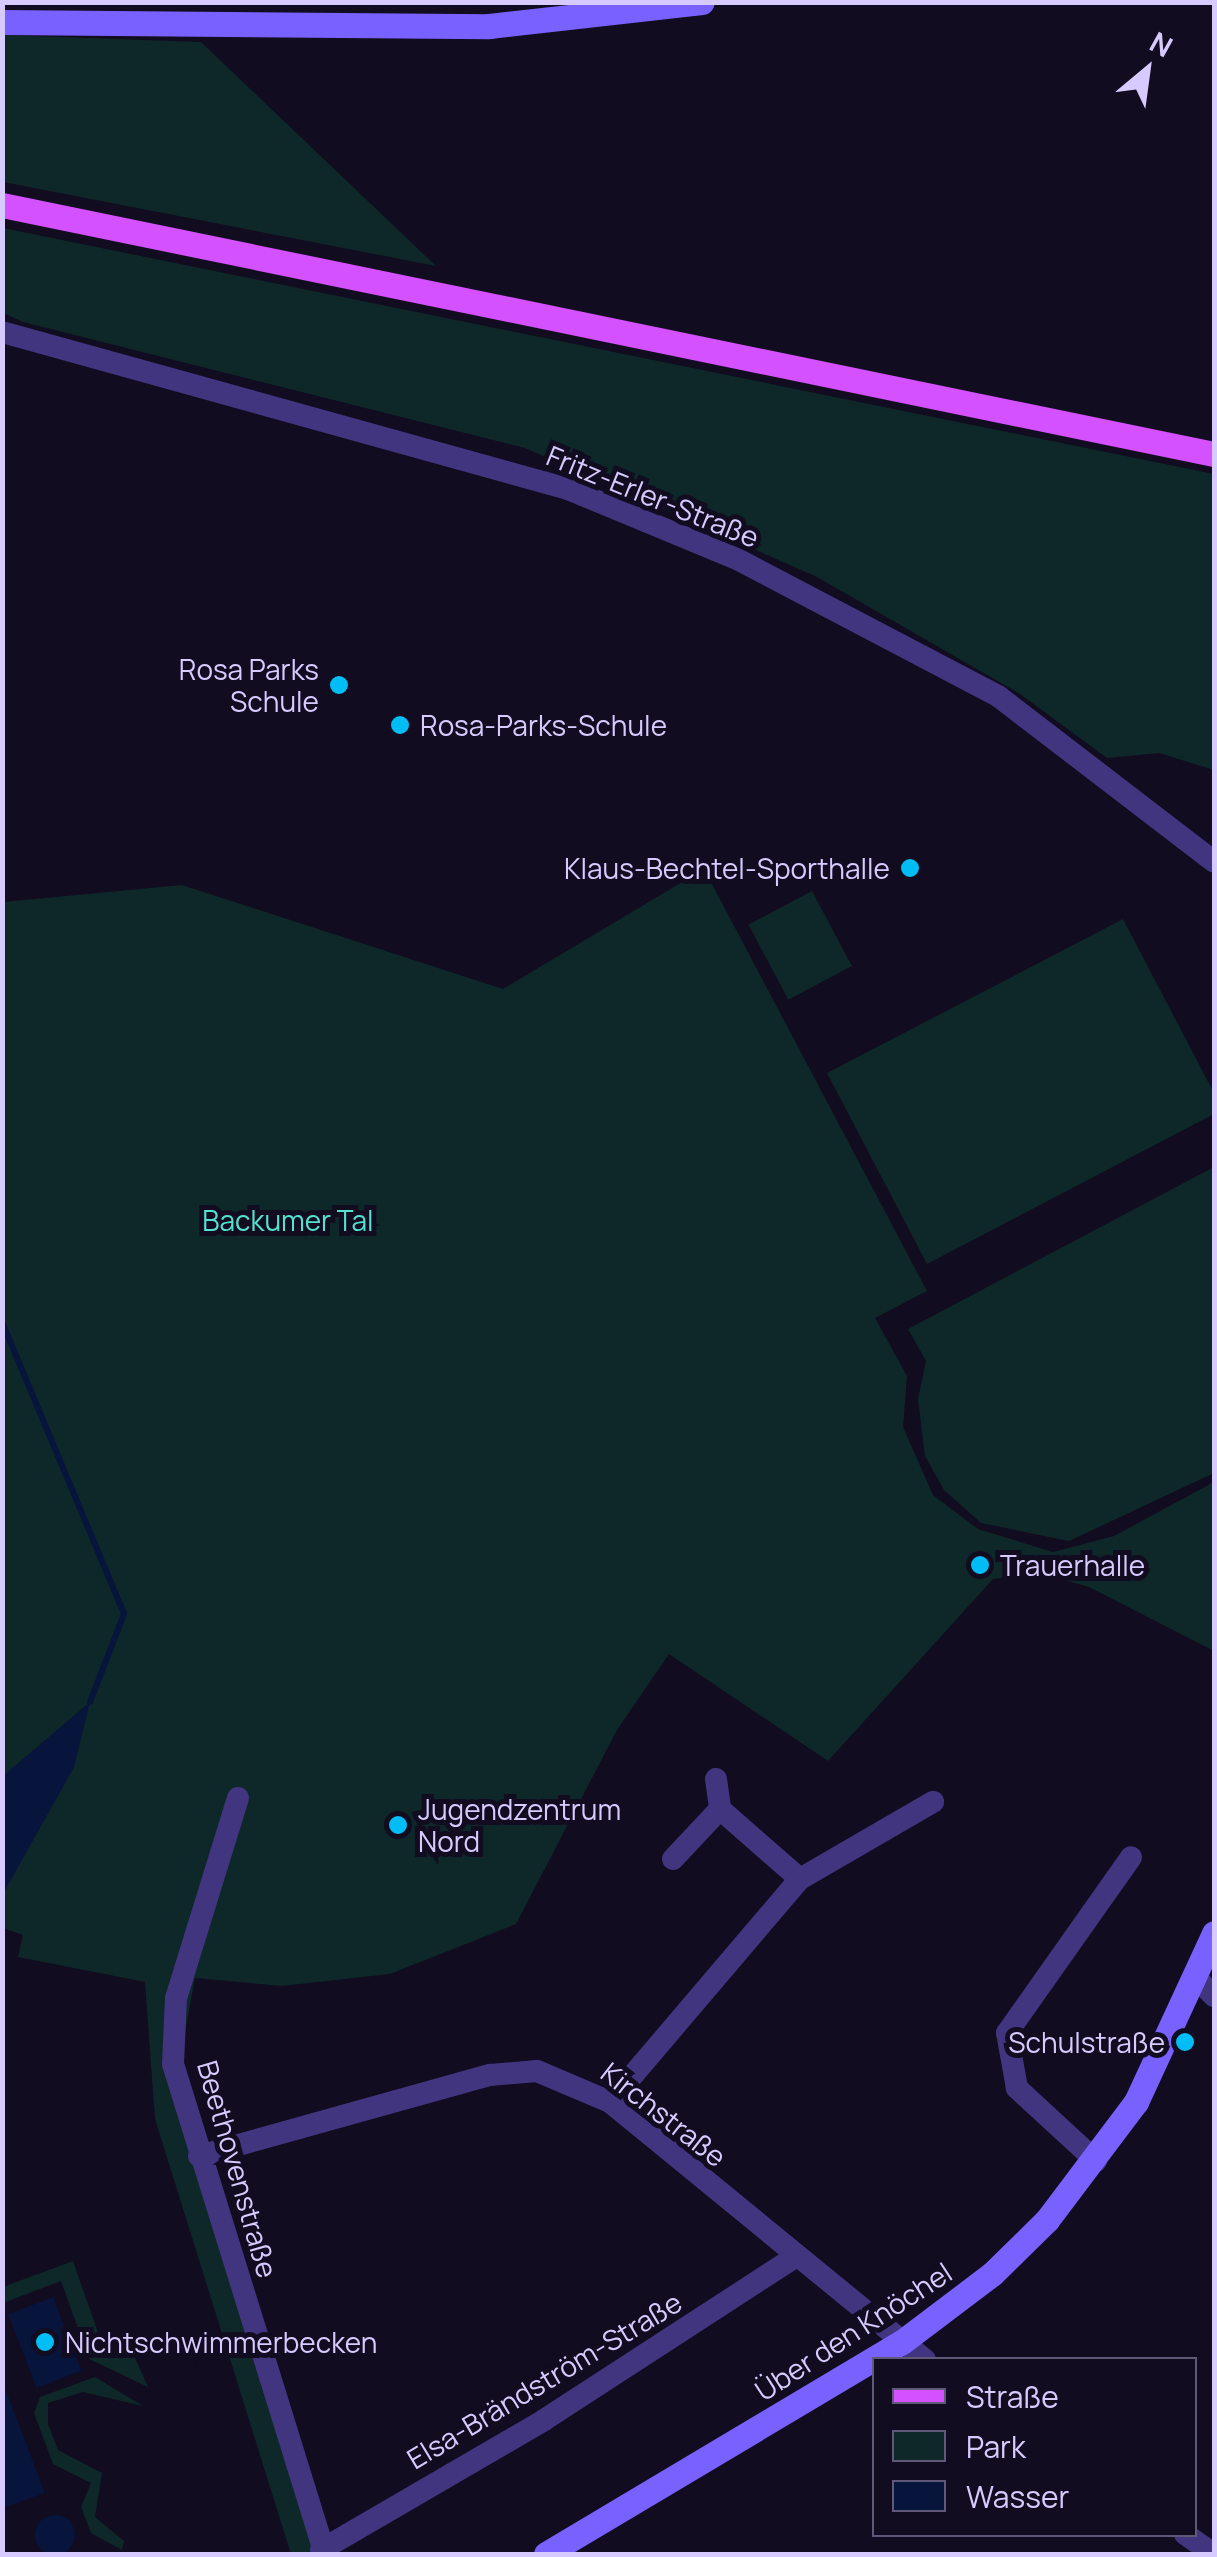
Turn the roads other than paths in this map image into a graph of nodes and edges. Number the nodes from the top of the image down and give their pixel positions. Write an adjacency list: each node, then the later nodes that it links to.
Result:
1 (702, 2): 2 (main road)
2 (2, 22)
3 (2, 205): 5 (main road)
4 (2, 332): 6 (street, Fritz-Erler-Straße)
5 (1214, 454)
6 (1214, 862)
7 (716, 1779): 10 (street)
8 (238, 1798): 17 (street, Beethovenstraße)
9 (932, 1802): 13 (street)
10 (720, 1809): 12 (street); 13 (street)
11 (1131, 1857): 18 (street)
12 (674, 1859)
13 (800, 1879): 16 (street)
14 (1214, 1934): 15 (main road, Über den Knöchel)
15 (1207, 1989): 18 (main road, Über den Knöchel)
16 (610, 2102): 17 (street, Kirchstraße); 19 (street, Kirchstraße)
17 (199, 2156): 25 (street, Beethovenstraße)
18 (1096, 2161): 20 (main road, Über den Knöchel)
19 (795, 2257): 20 (street, Kirchstraße); 25 (street, Elsa-Brändström-Straße)
20 (902, 2342): 21 (main road, Über den Knöchel); 22 (street, Kirchstraße)
21 (877, 2357)
22 (921, 2357)
23 (872, 2360): 26 (main road, Über den Knöchel)
24 (1189, 2537): 27 (street)
25 (323, 2552)
26 (546, 2554)
27 (1214, 2554)

